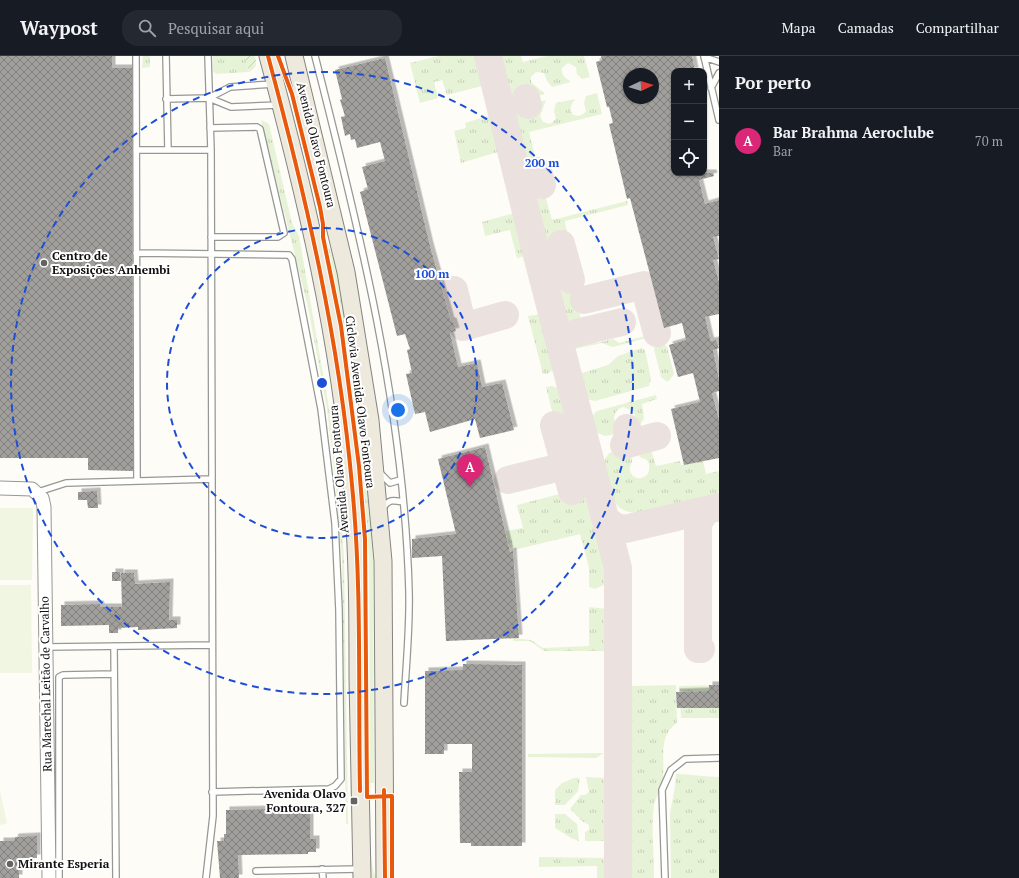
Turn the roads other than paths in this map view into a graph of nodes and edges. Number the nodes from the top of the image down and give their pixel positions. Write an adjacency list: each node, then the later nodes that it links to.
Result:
1 (136, 56): 17 (lane)
2 (166, 56): 13 (lane)
3 (208, 56): 12 (lane)
4 (294, 56): 23 (main road, Avenida Olavo Fontoura)
5 (315, 56): 25 (lane)
6 (704, 56): 8 (lane); 11 (lane)
7 (269, 57): 10 (main road, Avenida Olavo Fontoura)
8 (719, 62)
9 (719, 73): 11 (lane)
10 (275, 84): 12 (lane); 14 (main road, Avenida Olavo Fontoura)
11 (712, 88): 15 (lane)
12 (209, 98): 13 (lane); 14 (lane); 16 (lane)
13 (166, 99): 18 (lane)
14 (281, 105): 38 (main road, Avenida Olavo Fontoura)
15 (719, 120)
16 (210, 128): 19 (lane); 20 (lane)
17 (136, 150): 18 (lane); 21 (lane)
18 (168, 150): 19 (lane)
19 (211, 150): 20 (lane)
20 (211, 237): 22 (lane)
21 (136, 253): 22 (lane); 26 (lane)
22 (211, 254): 24 (lane); 37 (lane)
23 (375, 466): 25 (lane); 30 (main road, Avenida Olavo Fontoura)
24 (212, 479): 26 (lane); 31 (lane)
25 (400, 480): 29 (lane)
26 (137, 481): 28 (lane)
27 (0, 488): 28 (street)
28 (38, 492): 33 (street, Rua Marechal Leitão de Carvalho)
29 (403, 502): 30 (lane); 35 (lane)
30 (380, 513): 39 (main road, Avenida Olavo Fontoura)
31 (212, 645): 32 (lane); 37 (lane)
32 (114, 646): 33 (lane); 34 (lane)
33 (45, 647): 45 (street, Rua Marechal Leitão de Carvalho)
34 (114, 674): 46 (lane); 47 (lane)
35 (404, 703)
36 (719, 758): 51 (lane)
37 (212, 792): 48 (lane)
38 (360, 818): 39 (main road); 40 (main road, Avenida Olavo Fontoura)
39 (384, 819): 41 (main road, Avenida Olavo Fontoura)
40 (361, 848): 41 (main road); 44 (main road, Avenida Olavo Fontoura)
41 (385, 851): 50 (main road, Avenida Olavo Fontoura)
42 (322, 869): 43 (lane); 44 (lane); 49 (lane)
43 (256, 871)
44 (362, 873)
45 (49, 878)
46 (60, 878)
47 (116, 878)
48 (206, 878)
49 (323, 878)
50 (385, 878)
51 (665, 878)

